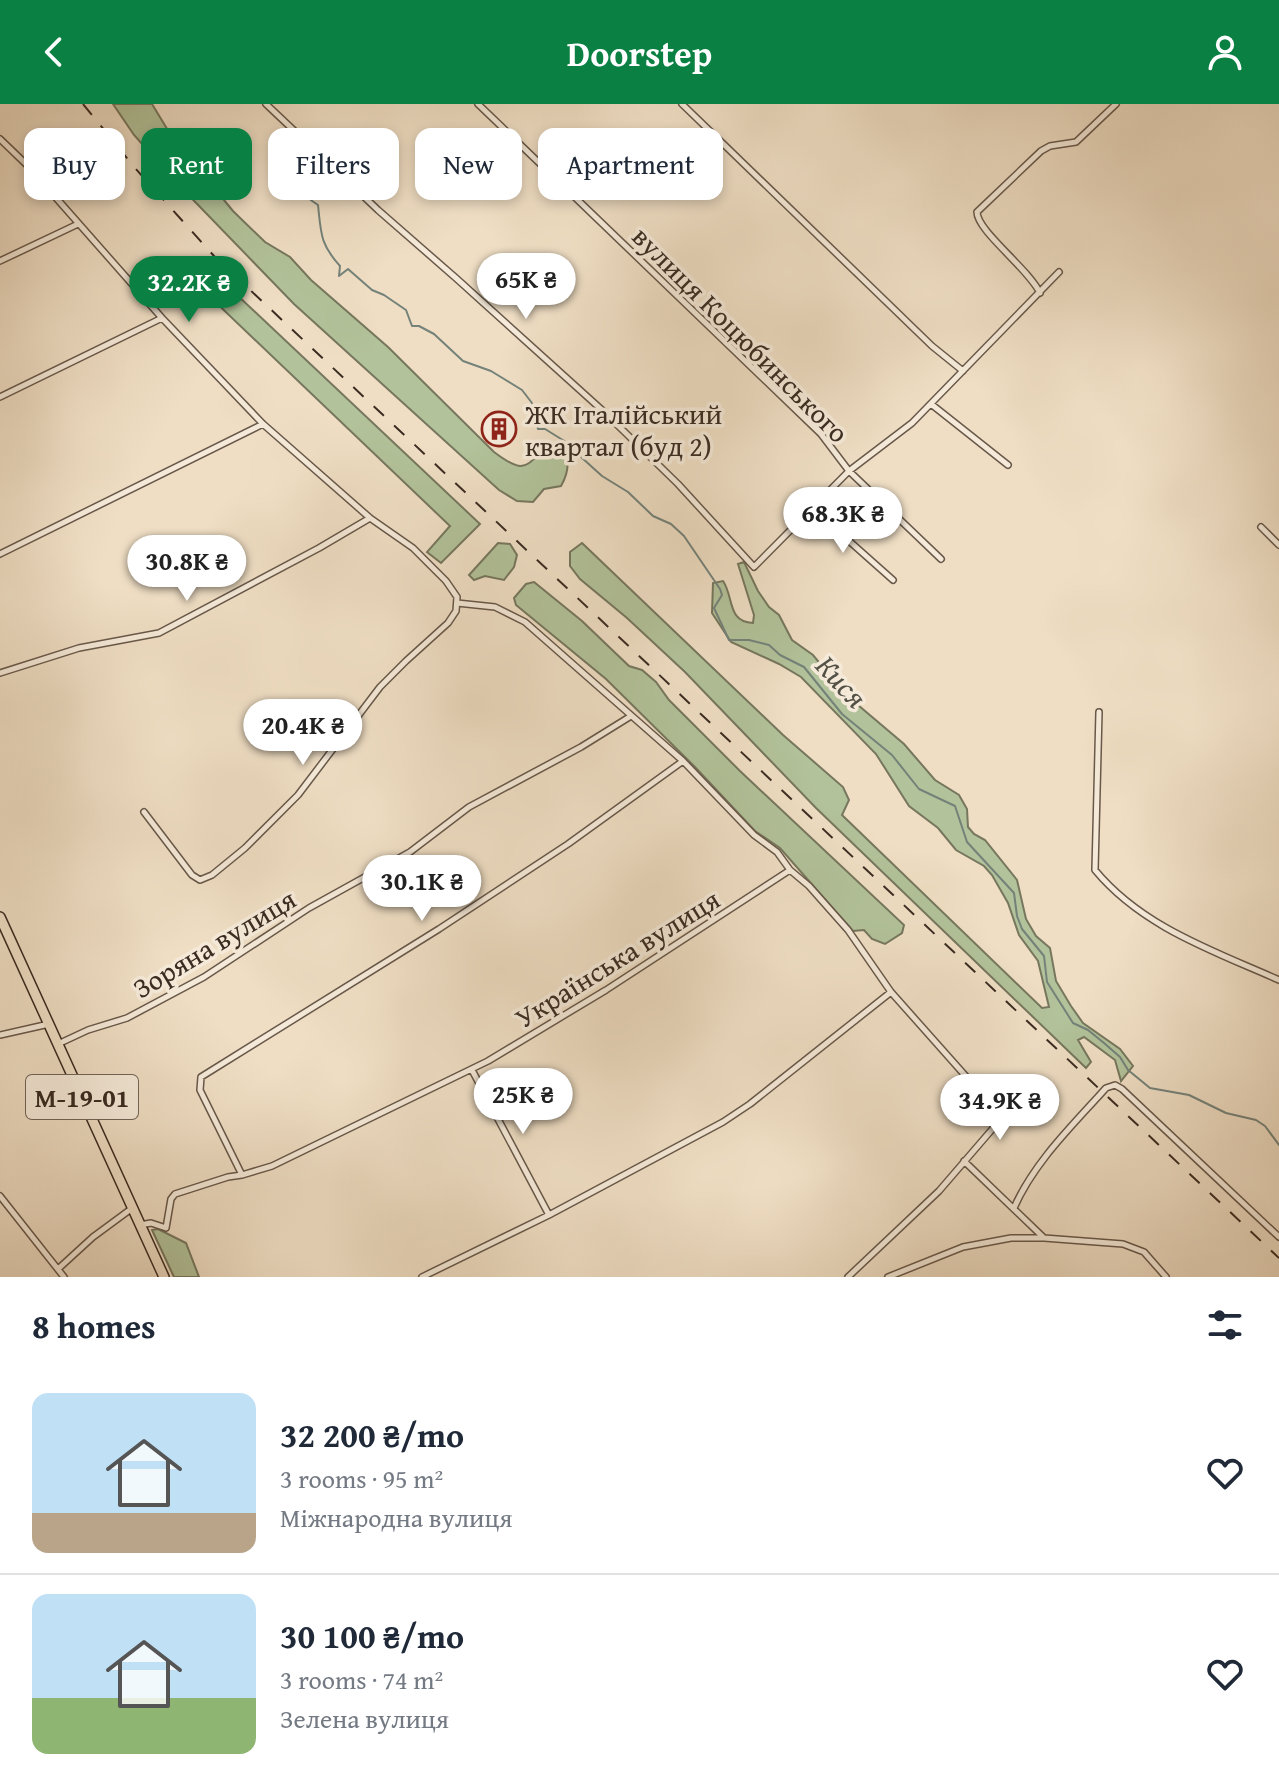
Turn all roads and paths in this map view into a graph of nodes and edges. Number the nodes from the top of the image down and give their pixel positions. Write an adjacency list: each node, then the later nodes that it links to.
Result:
1 (266, 104): 17 (street)
2 (478, 104): 16 (street, вулиця Коцюбинського)
3 (682, 104): 11 (street)
4 (1116, 104): 9 (street)
5 (1, 141): 6 (street)
6 (78, 224): 7 (street); 10 (street)
7 (0, 261)
8 (1059, 272): 9 (street)
9 (1040, 293): 11 (street)
10 (162, 318): 12 (street); 14 (street)
11 (963, 371): 13 (street)
12 (0, 397)
13 (931, 404): 15 (street); 16 (street)
14 (263, 424): 18 (street); 21 (street)
15 (1008, 465)
16 (849, 471): 17 (street); 22 (street, вулиця Коцюбинського)
17 (812, 508): 23 (street)
18 (370, 518): 24 (street); 25 (street)
19 (1261, 527): 20 (street)
20 (1279, 545)
21 (0, 554)
22 (941, 559)
23 (893, 580)
24 (457, 603): 27 (street); 29 (street)
25 (0, 673)
26 (1099, 712): 32 (street)
27 (631, 716): 28 (street); 36 (street, Зоряна вулиця)
28 (683, 761): 30 (street); 39 (street)
29 (144, 812)
30 (790, 870): 33 (street); 37 (street, Українська вулиця)
31 (0, 917): 34 (main road, М-19-01)
32 (1279, 980)
33 (891, 992): 38 (street); 43 (street)
34 (49, 1024): 35 (street); 36 (main road, М-19-01)
35 (0, 1035)
36 (58, 1044): 41 (main road, М-19-01)
37 (472, 1070): 39 (street, Українська вулиця); 43 (street)
38 (964, 1160): 42 (street); 51 (street)
39 (242, 1175): 44 (street, Українська вулиця)
40 (0, 1196): 47 (street)
41 (132, 1208): 44 (main road, М-19-01); 47 (street)
42 (1014, 1208): 45 (street); 46 (street)
43 (549, 1215): 50 (street)
44 (140, 1225): 49 (main road, М-19-01)
45 (1279, 1237)
46 (1044, 1238): 52 (street); 53 (street)
47 (58, 1269): 48 (street)
48 (64, 1277)
49 (164, 1277)
50 (422, 1277)
51 (848, 1277)
52 (888, 1277)
53 (1166, 1277)

